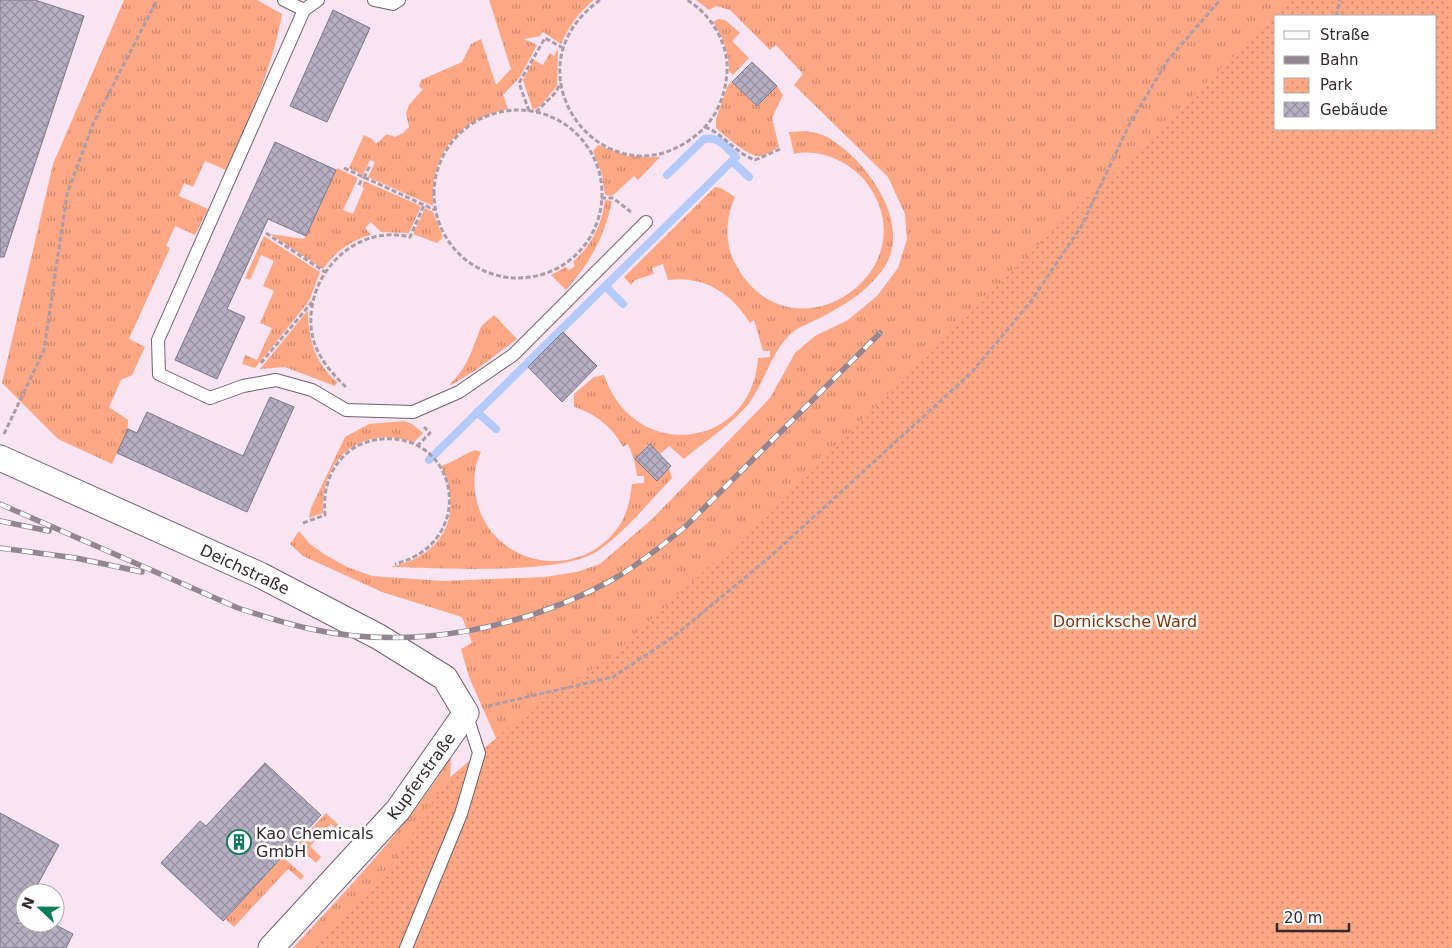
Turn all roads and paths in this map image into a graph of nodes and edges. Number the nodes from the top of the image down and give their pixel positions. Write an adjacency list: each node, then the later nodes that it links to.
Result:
1 (157, 0): 31 (path)
2 (284, 0): 10 (lane)
3 (318, 0): 10 (lane)
4 (374, 0): 5 (lane)
5 (398, 0)
6 (600, 0): 12 (path)
7 (687, 0): 16 (path)
8 (1220, 0): 35 (path)
9 (1340, 0): 11 (path)
10 (304, 10): 29 (lane)
11 (1336, 15)
12 (563, 48): 13 (path); 14 (path)
13 (561, 84): 15 (path); 16 (path)
14 (529, 111): 15 (path); 24 (path)
15 (535, 113): 22 (path)
16 (705, 127): 17 (path)
17 (780, 149)
18 (370, 165): 20 (path)
19 (344, 168): 20 (path)
20 (363, 178): 21 (path); 23 (path)
21 (359, 185)
22 (601, 198): 24 (path); 25 (path)
23 (424, 204): 24 (path); 27 (path)
24 (436, 211)
25 (646, 222): 29 (lane)
26 (266, 233): 27 (path)
27 (325, 272): 28 (path)
28 (312, 302): 29 (path); 30 (path)
29 (250, 384)
30 (346, 387)
31 (0, 442)
32 (0, 458): 35 (street, Deichstraße)
33 (303, 523): 34 (path)
34 (395, 564)
35 (466, 713): 36 (street, Kupferstraße); 37 (lane)
36 (271, 948)
37 (406, 948)

